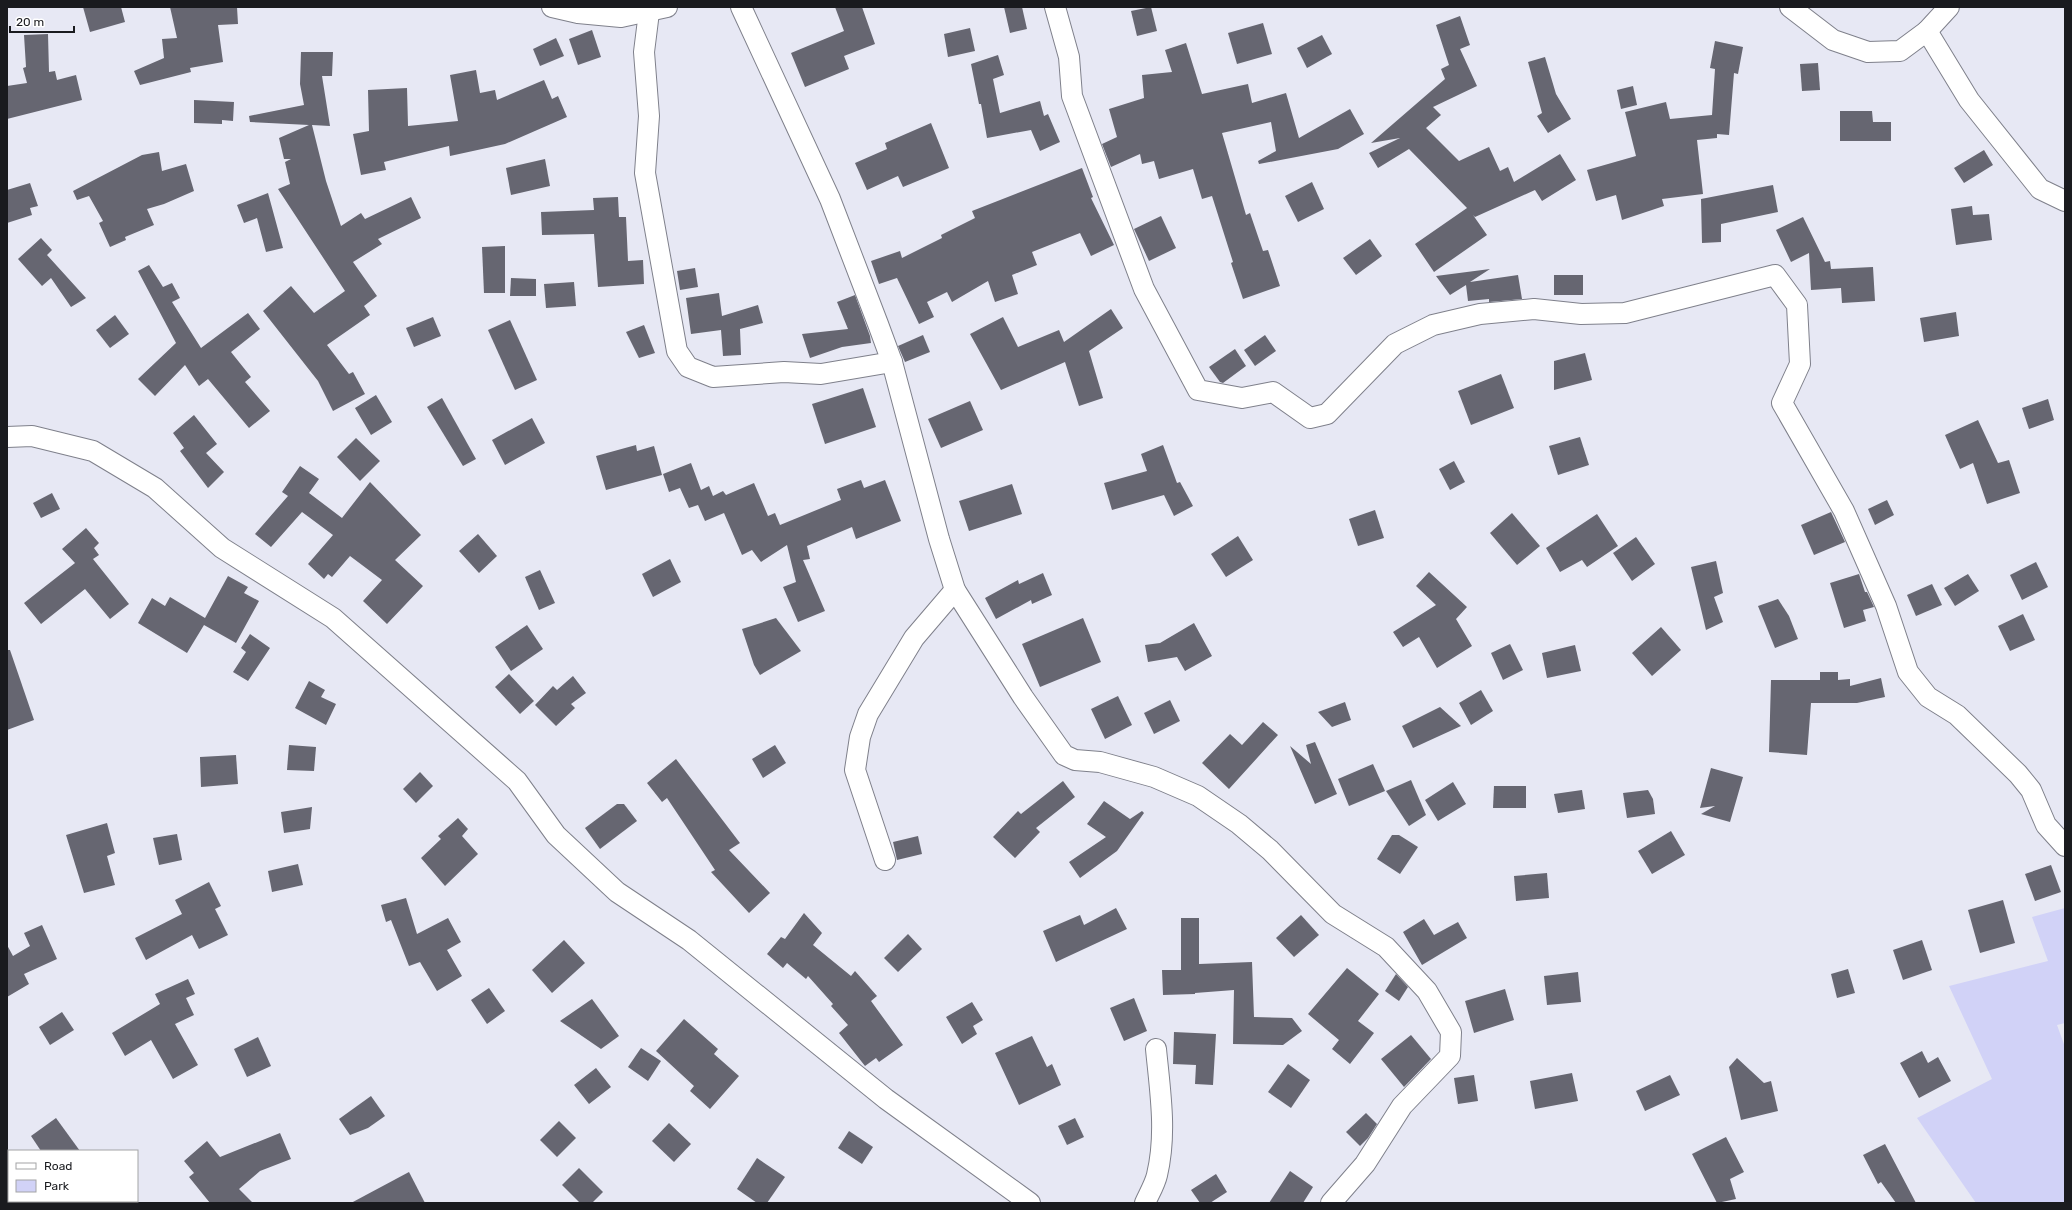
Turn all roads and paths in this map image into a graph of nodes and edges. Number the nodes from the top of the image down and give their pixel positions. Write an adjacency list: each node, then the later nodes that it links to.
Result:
1 (552, 7): 6 (street)
2 (741, 7): 9 (street)
3 (1055, 7): 12 (street)
4 (1790, 7): 7 (street)
5 (1949, 7): 7 (street)
6 (658, 9): 9 (street)
7 (1927, 31): 8 (street)
8 (2065, 201)
9 (892, 362): 11 (street)
10 (7, 437): 15 (street)
11 (955, 590): 13 (street); 17 (street)
12 (2065, 846)
13 (885, 860)
14 (1156, 1049): 16 (street)
15 (1030, 1203)
16 (1145, 1203)
17 (1331, 1203)

